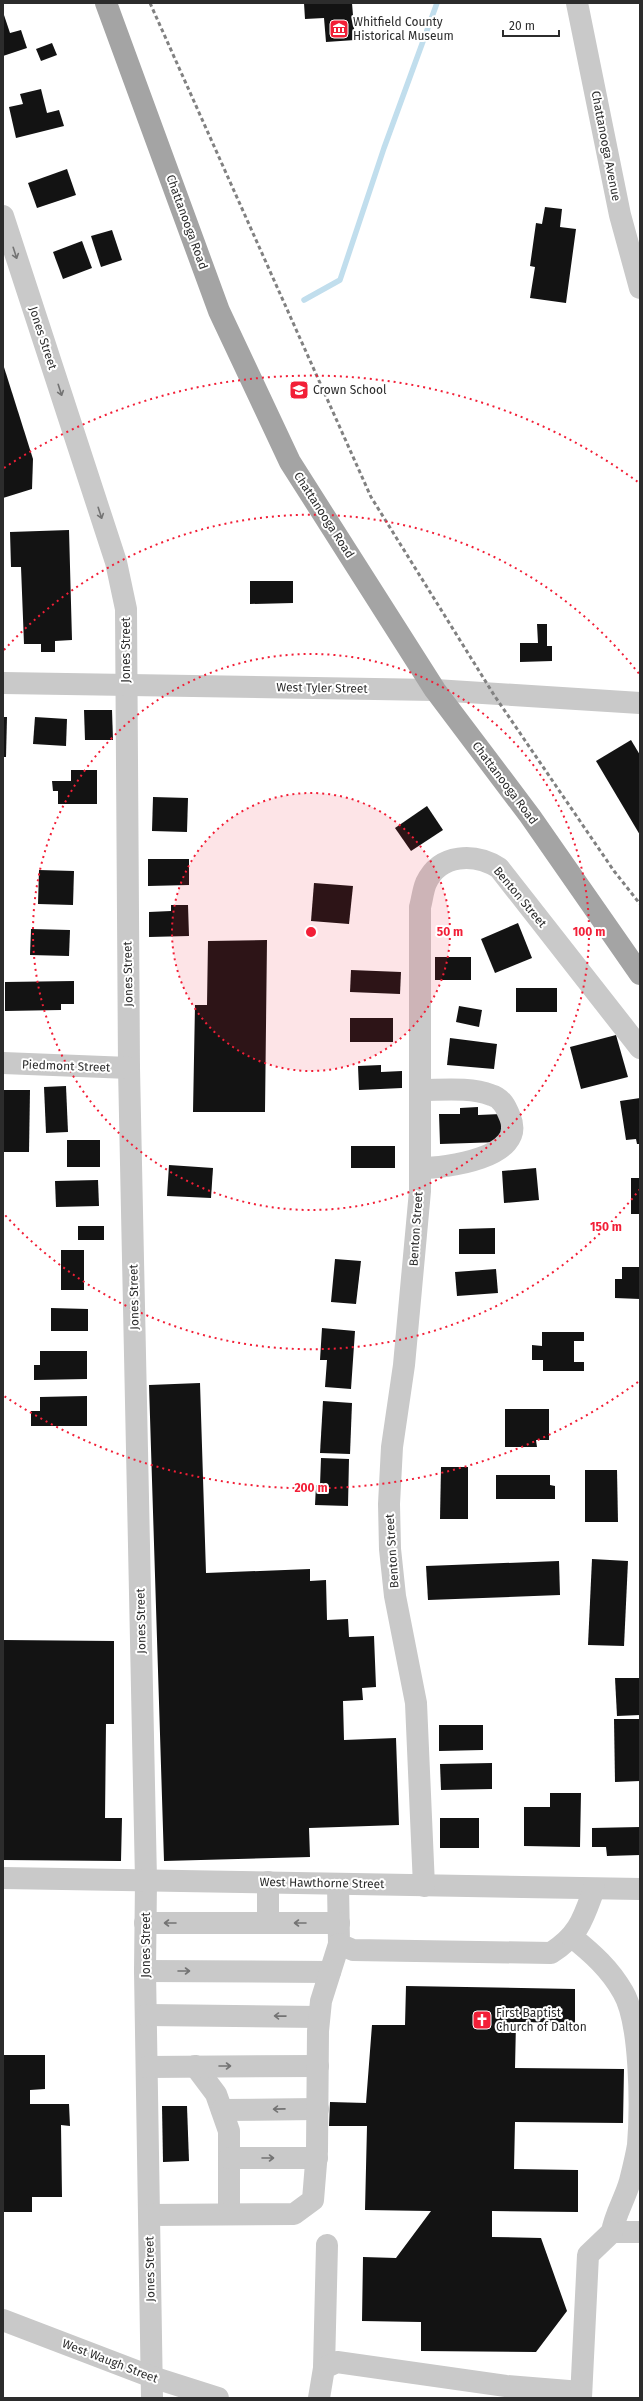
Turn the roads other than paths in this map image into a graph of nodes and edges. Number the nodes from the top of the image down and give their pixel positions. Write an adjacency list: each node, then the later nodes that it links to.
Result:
1 (106, 3): 8 (main road, Chattanooga Road)
2 (577, 3): 4 (street, Chattanooga Avenue)
3 (3, 216): 7 (street, Jones Street, one-way to 7)
4 (635, 256): 5 (street, Chattanooga Avenue)
5 (640, 288)
6 (3, 683): 7 (street, West Tyler Street)
7 (126, 684): 8 (street, West Tyler Street); 13 (street, Jones Street)
8 (435, 690): 9 (street, West Tyler Street); 10 (main road, Chattanooga Road)
9 (640, 703)
10 (640, 974)
11 (640, 1048): 14 (street, Benton Street)
12 (3, 1063): 13 (street, Piedmont Street)
13 (128, 1068): 17 (street, Jones Street)
14 (421, 1090): 15 (street, Benton Street); 15 (street)
15 (420, 1168): 20 (street, Benton Street)
16 (3, 1878): 17 (street, West Hawthorne Street)
17 (146, 1880): 18 (street, West Hawthorne Street); 23 (street, Jones Street)
18 (268, 1882): 19 (street, West Hawthorne Street); 24 (street)
19 (338, 1884): 20 (street, West Hawthorne Street); 25 (street)
20 (424, 1886): 21 (street, West Hawthorne Street)
21 (594, 1889): 22 (street, West Hawthorne Street); 26 (street)
22 (640, 1889)
23 (145, 1923): 24 (street, one-way to 23); 27 (street, Jones Street)
24 (268, 1923): 25 (street, one-way to 24)
25 (339, 1934): 26 (street); 28 (street)
26 (572, 1937): 40 (street)
27 (145, 1971): 28 (street, one-way to 28); 29 (street, Jones Street)
28 (330, 1972): 30 (street)
29 (147, 2015): 30 (street, one-way to 29); 33 (street, Jones Street)
30 (319, 2017): 32 (street)
31 (195, 2066): 32 (street, one-way to 32); 33 (street); 35 (street)
32 (318, 2066): 34 (street)
33 (147, 2067): 39 (street, Jones Street)
34 (318, 2109): 35 (street, one-way to 35); 37 (street)
35 (222, 2110): 36 (street)
36 (229, 2158): 37 (street, one-way to 37); 38 (street)
37 (317, 2158): 38 (street)
38 (229, 2213): 39 (street)
39 (149, 2215): 45 (street, Jones Street)
40 (612, 2232): 41 (street); 46 (street)
41 (640, 2232)
42 (327, 2245): 44 (street)
43 (3, 2320): 45 (street, West Waugh Street)
44 (324, 2368): 46 (street); 48 (street)
45 (152, 2388): 47 (street, West Waugh Street)
46 (581, 2395)
47 (218, 2398)
48 (319, 2398)

